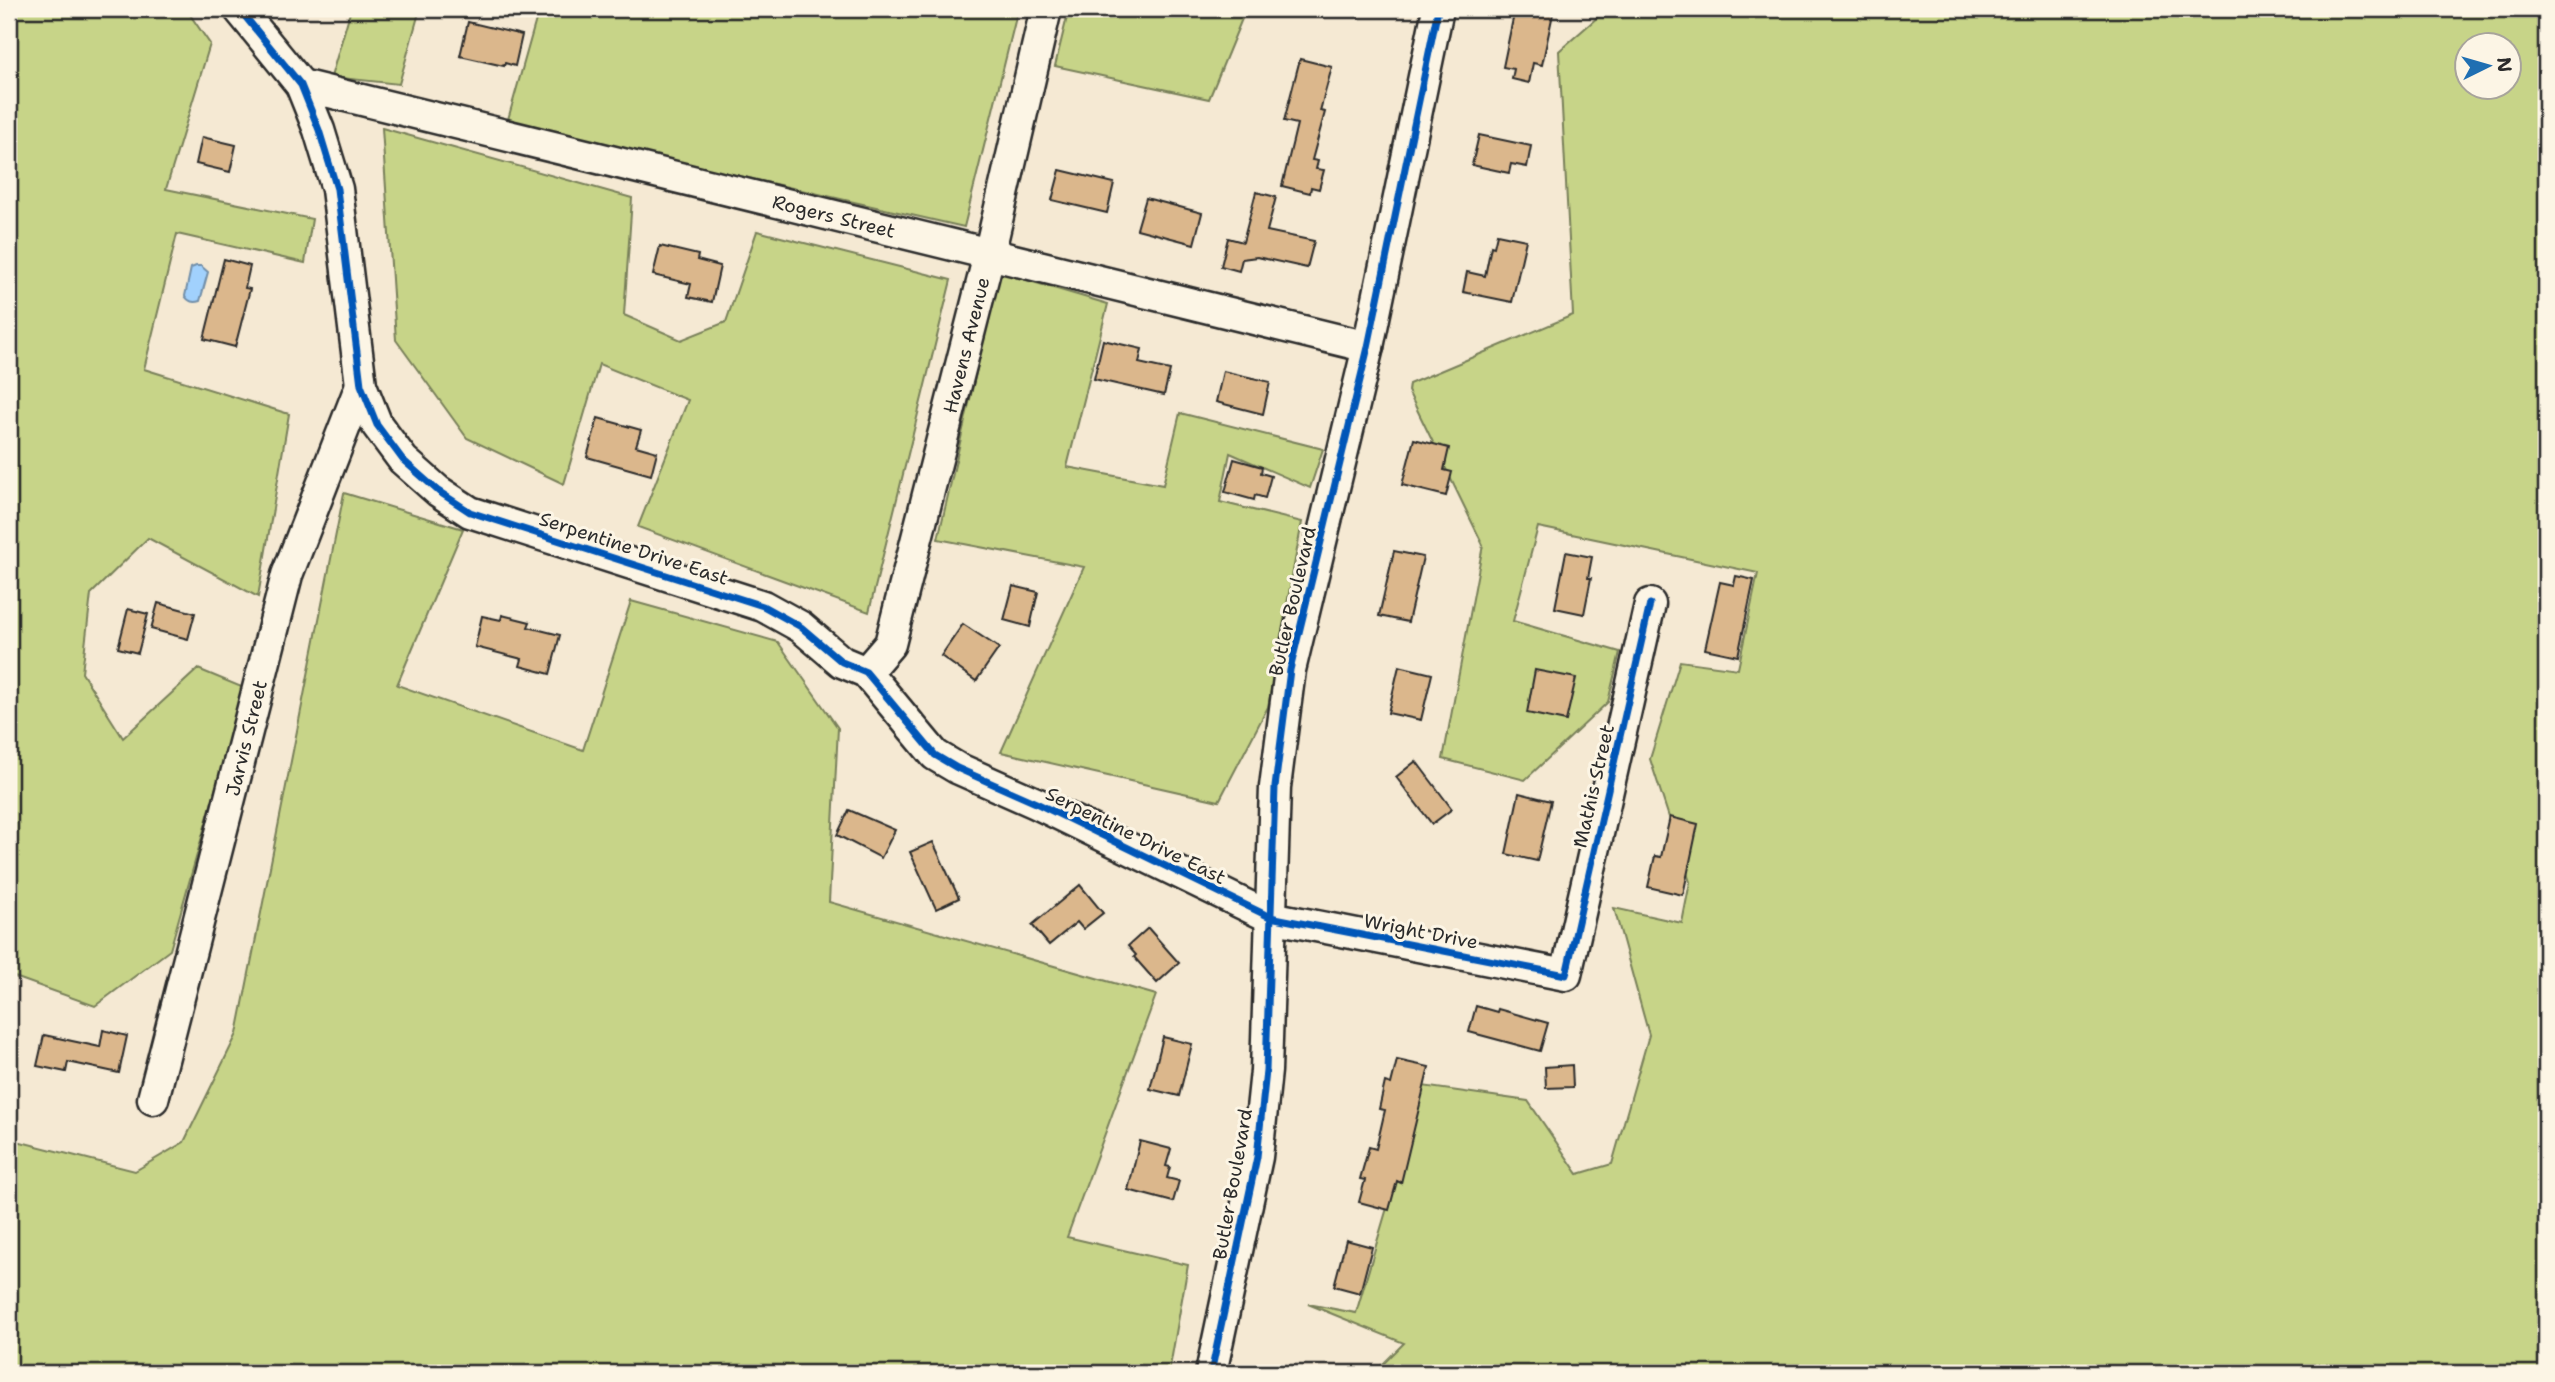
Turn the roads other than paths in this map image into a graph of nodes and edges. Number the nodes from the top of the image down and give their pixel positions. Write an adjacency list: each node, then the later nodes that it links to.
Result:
1 (239, 9): 4 (street, Serpentine Drive East)
2 (1046, 9): 5 (street, Havens Avenue)
3 (1438, 9): 6 (street, Butler Boulevard)
4 (301, 85): 5 (street, Rogers Street); 7 (street, Serpentine Drive East)
5 (989, 255): 6 (street, Rogers Street); 9 (street, Havens Avenue)
6 (1368, 347): 10 (street, Butler Boulevard)
7 (361, 385): 9 (street, Serpentine Drive East); 12 (street, Jarvis Street)
8 (1650, 604): 11 (street, Mathis Street)
9 (866, 672): 10 (street, Serpentine Drive East)
10 (1270, 918): 11 (street, Wright Drive); 13 (street, Butler Boulevard)
11 (1566, 975)
12 (153, 1099)
13 (1211, 1373)

